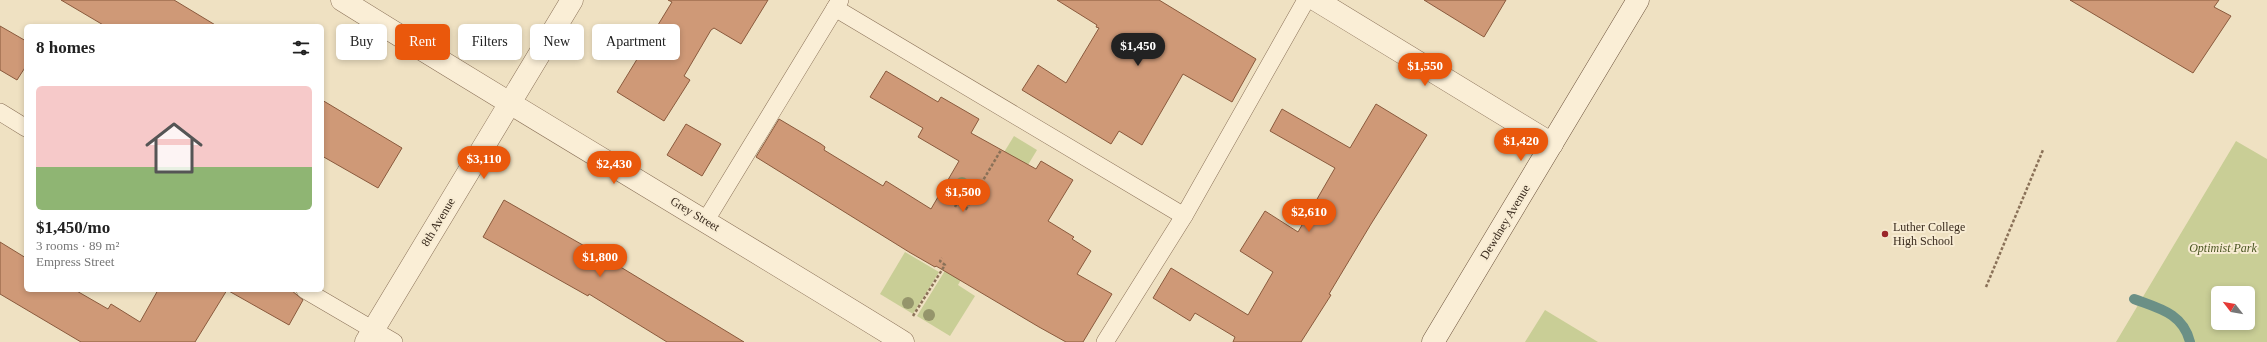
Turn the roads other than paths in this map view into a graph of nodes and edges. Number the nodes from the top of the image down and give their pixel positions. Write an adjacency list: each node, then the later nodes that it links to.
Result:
1 (342, 0): 7 (street, Grey Street)
2 (572, 0): 7 (street, 8th Avenue)
3 (1306, 0): 11 (lane)
4 (1316, 0): 10 (street)
5 (1638, 0): 10 (street, Dewdney Avenue)
6 (838, 4): 11 (lane); 12 (lane)
7 (510, 104): 12 (street, Grey Street); 14 (street, 8th Avenue)
8 (0, 112): 9 (lane)
9 (24, 127)
10 (1552, 144): 18 (street, Dewdney Avenue)
11 (1184, 216): 17 (lane)
12 (706, 220): 16 (street, Grey Street)
13 (308, 292): 14 (lane)
14 (369, 336): 15 (lane)
15 (394, 342)
16 (903, 342)
17 (1105, 342)
18 (1433, 342)

